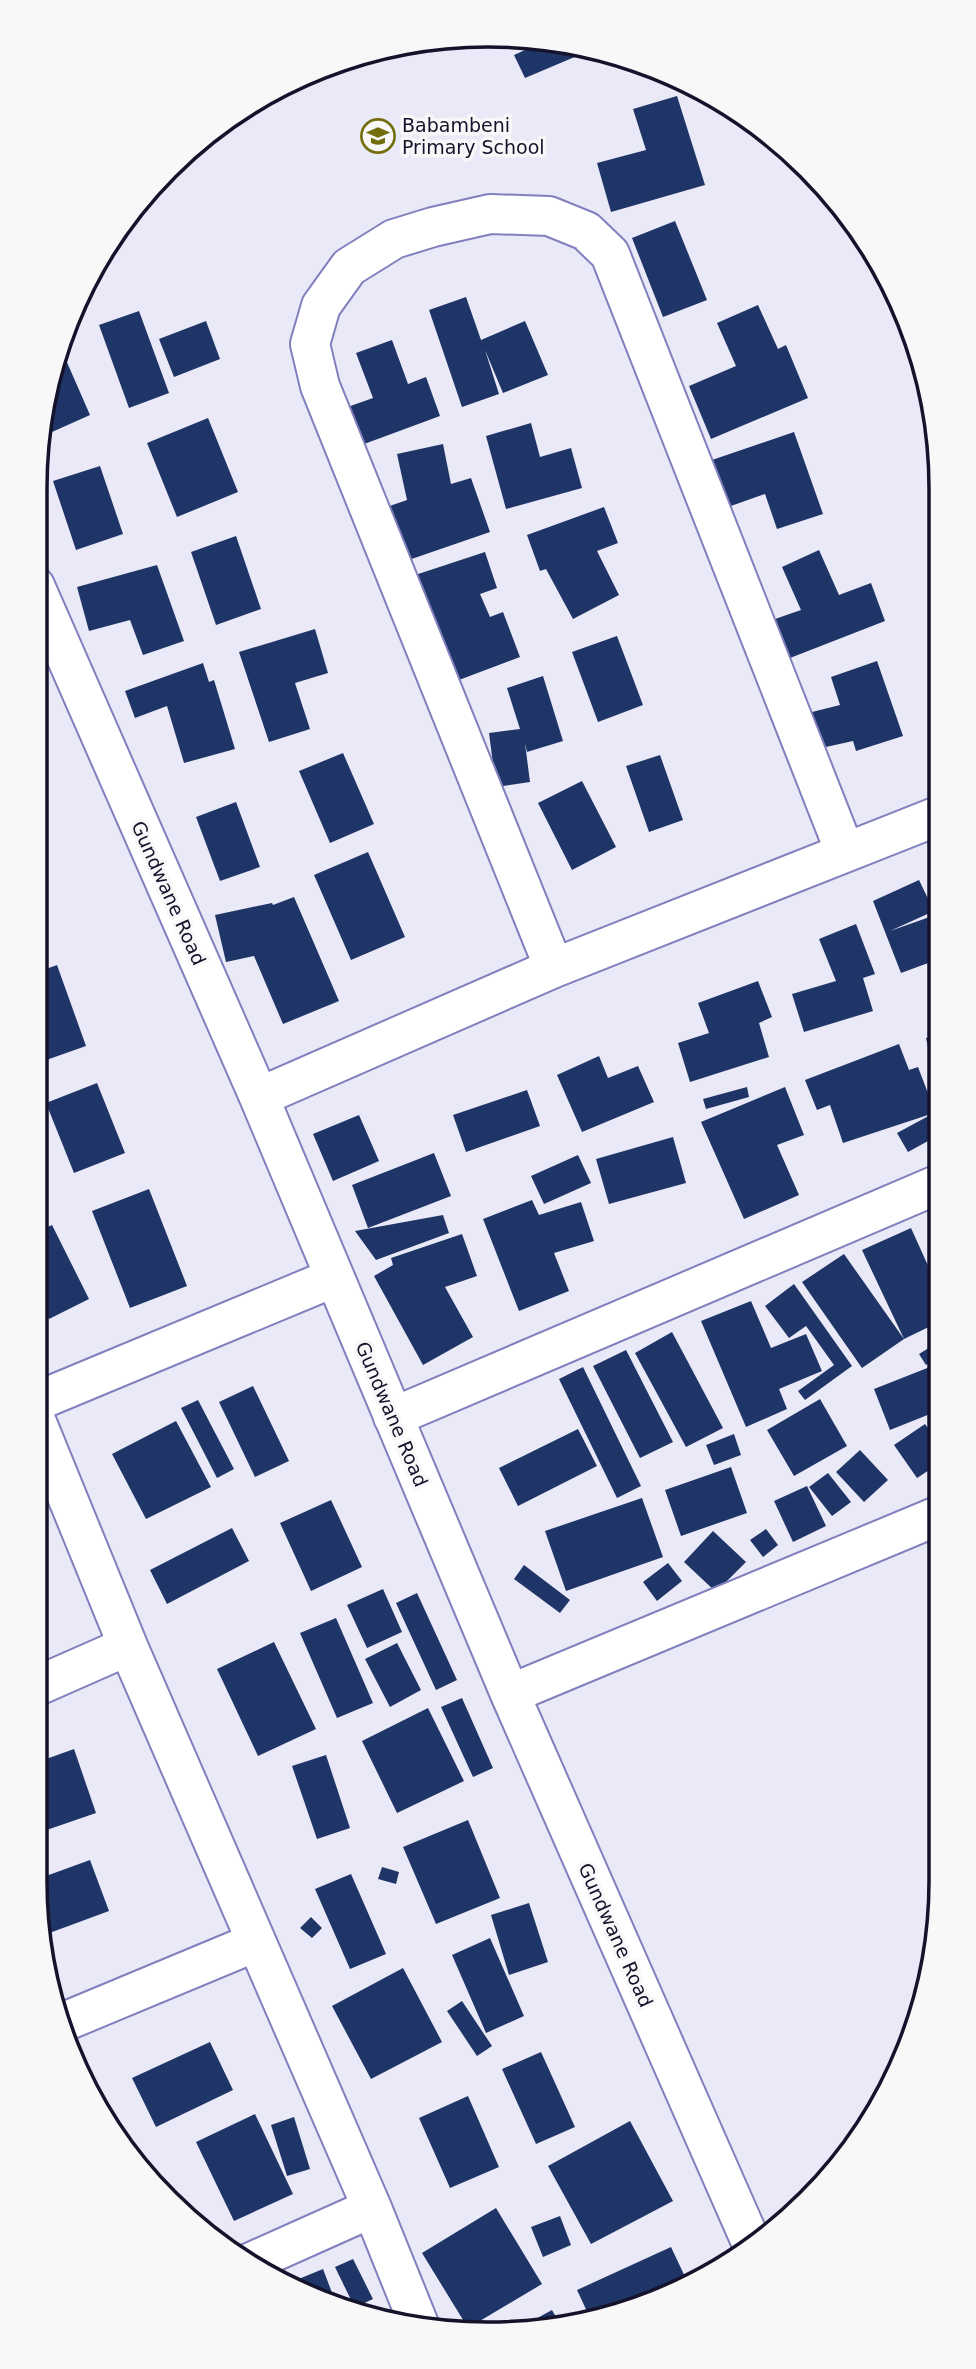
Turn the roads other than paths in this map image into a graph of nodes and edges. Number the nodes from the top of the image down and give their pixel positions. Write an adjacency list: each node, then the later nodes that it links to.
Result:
1 (47, 638): 5 (street, Gundwane Road)
2 (929, 819): 3 (street)
3 (845, 852): 4 (street); 4 (street)
4 (554, 968): 5 (street)
5 (259, 1097): 7 (street, Gundwane Road)
6 (929, 1188): 9 (street)
7 (333, 1278): 8 (street); 9 (street, Gundwane Road)
8 (47, 1397)
9 (393, 1416): 14 (street, Gundwane Road)
10 (47, 1447): 12 (street)
11 (929, 1520): 14 (street)
12 (128, 1646): 13 (street); 15 (street)
13 (47, 1682)
14 (510, 1694): 18 (street, Gundwane Road)
15 (256, 1942): 16 (street); 17 (street)
16 (70, 2019)
17 (372, 2208): 19 (street); 20 (street)
18 (748, 2236)
19 (260, 2258)
20 (415, 2315)

